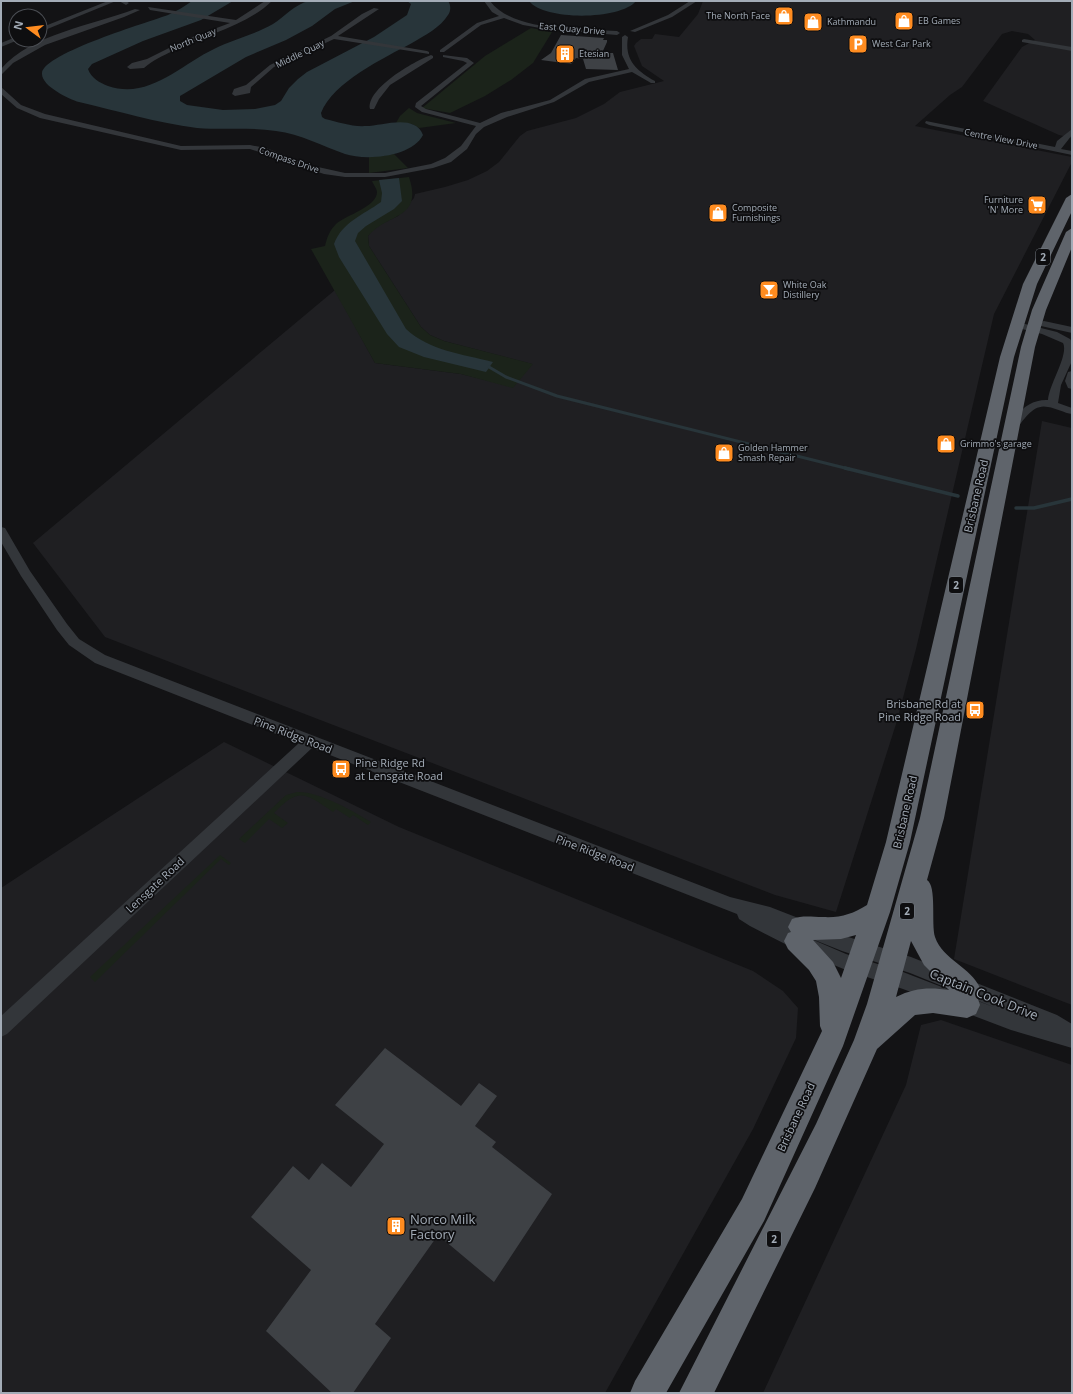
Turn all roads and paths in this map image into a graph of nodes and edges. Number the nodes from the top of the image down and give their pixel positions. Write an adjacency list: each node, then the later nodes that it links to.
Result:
1 (112, 1): 6 (street); 7 (street)
2 (157, 1): 8 (street)
3 (269, 1): 11 (street, North Quay)
4 (487, 1): 10 (street, East Quay Drive)
5 (694, 1): 13 (street)
6 (102, 3): 7 (street); 12 (street)
7 (124, 3): 8 (street)
8 (142, 6): 11 (street, North Quay); 23 (street)
9 (376, 9): 15 (street, Middle Quay)
10 (502, 17): 14 (street, East Quay Drive); 19 (street)
11 (237, 22): 21 (street, North Quay)
12 (48, 26)
13 (633, 31): 14 (street); 16 (street)
14 (618, 33): 16 (street)
15 (333, 37): 20 (street, Middle Quay); 25 (street, Middle Quay)
16 (625, 37): 22 (street)
17 (1024, 41): 18 (street)
18 (1071, 49)
19 (443, 53): 20 (street); 29 (street)
20 (429, 55): 27 (street)
21 (149, 60)
22 (633, 70): 24 (street); 29 (street, Compass Drive)
23 (1, 73)
24 (653, 82)
25 (248, 86)
26 (1, 89): 29 (street, Compass Drive)
27 (372, 108)
28 (929, 124): 31 (street, Centre View Drive)
29 (481, 125)
30 (1072, 131): 31 (street)
31 (1058, 150): 32 (street, Centre View Drive)
32 (1072, 153)
33 (1072, 198): 35 (highway, Brisbane Road / 2)
34 (1072, 232): 35 (highway, Brisbane Road / 2)
35 (1026, 324): 36 (street); 37 (street); 42 (highway, Brisbane Road / 2); 46 (highway, Brisbane Road / 2)
36 (1072, 330)
37 (1069, 357): 40 (street)
38 (1072, 374): 39 (street)
39 (1072, 386)
40 (1053, 405): 41 (street); 42 (street)
41 (1072, 411)
42 (1011, 429): 45 (highway, Brisbane Road / 2)
43 (1, 532): 44 (street, Pine Ridge Road)
44 (309, 742): 47 (street, Pine Ridge Road); 51 (street, Lensgate Road)
45 (921, 864): 49 (highway, Brisbane Road / 2); 50 (highway)
46 (878, 912): 47 (highway); 48 (highway, Brisbane Road / 2)
47 (799, 934): 48 (street, Pine Ridge Road); 53 (highway)
48 (862, 958): 49 (street, Captain Cook Drive); 53 (highway, Brisbane Road / 2)
49 (891, 968): 50 (street, Captain Cook Drive); 55 (highway, Brisbane Road / 2)
50 (967, 997): 52 (street, Captain Cook Drive); 54 (street, Captain Cook Drive); 55 (highway)
51 (1, 1028)
52 (1072, 1034)
53 (833, 1037): 56 (highway, Brisbane Road / 2)
54 (1072, 1039)
55 (865, 1045): 57 (highway, Brisbane Road / 2)
56 (646, 1393)
57 (696, 1393)

